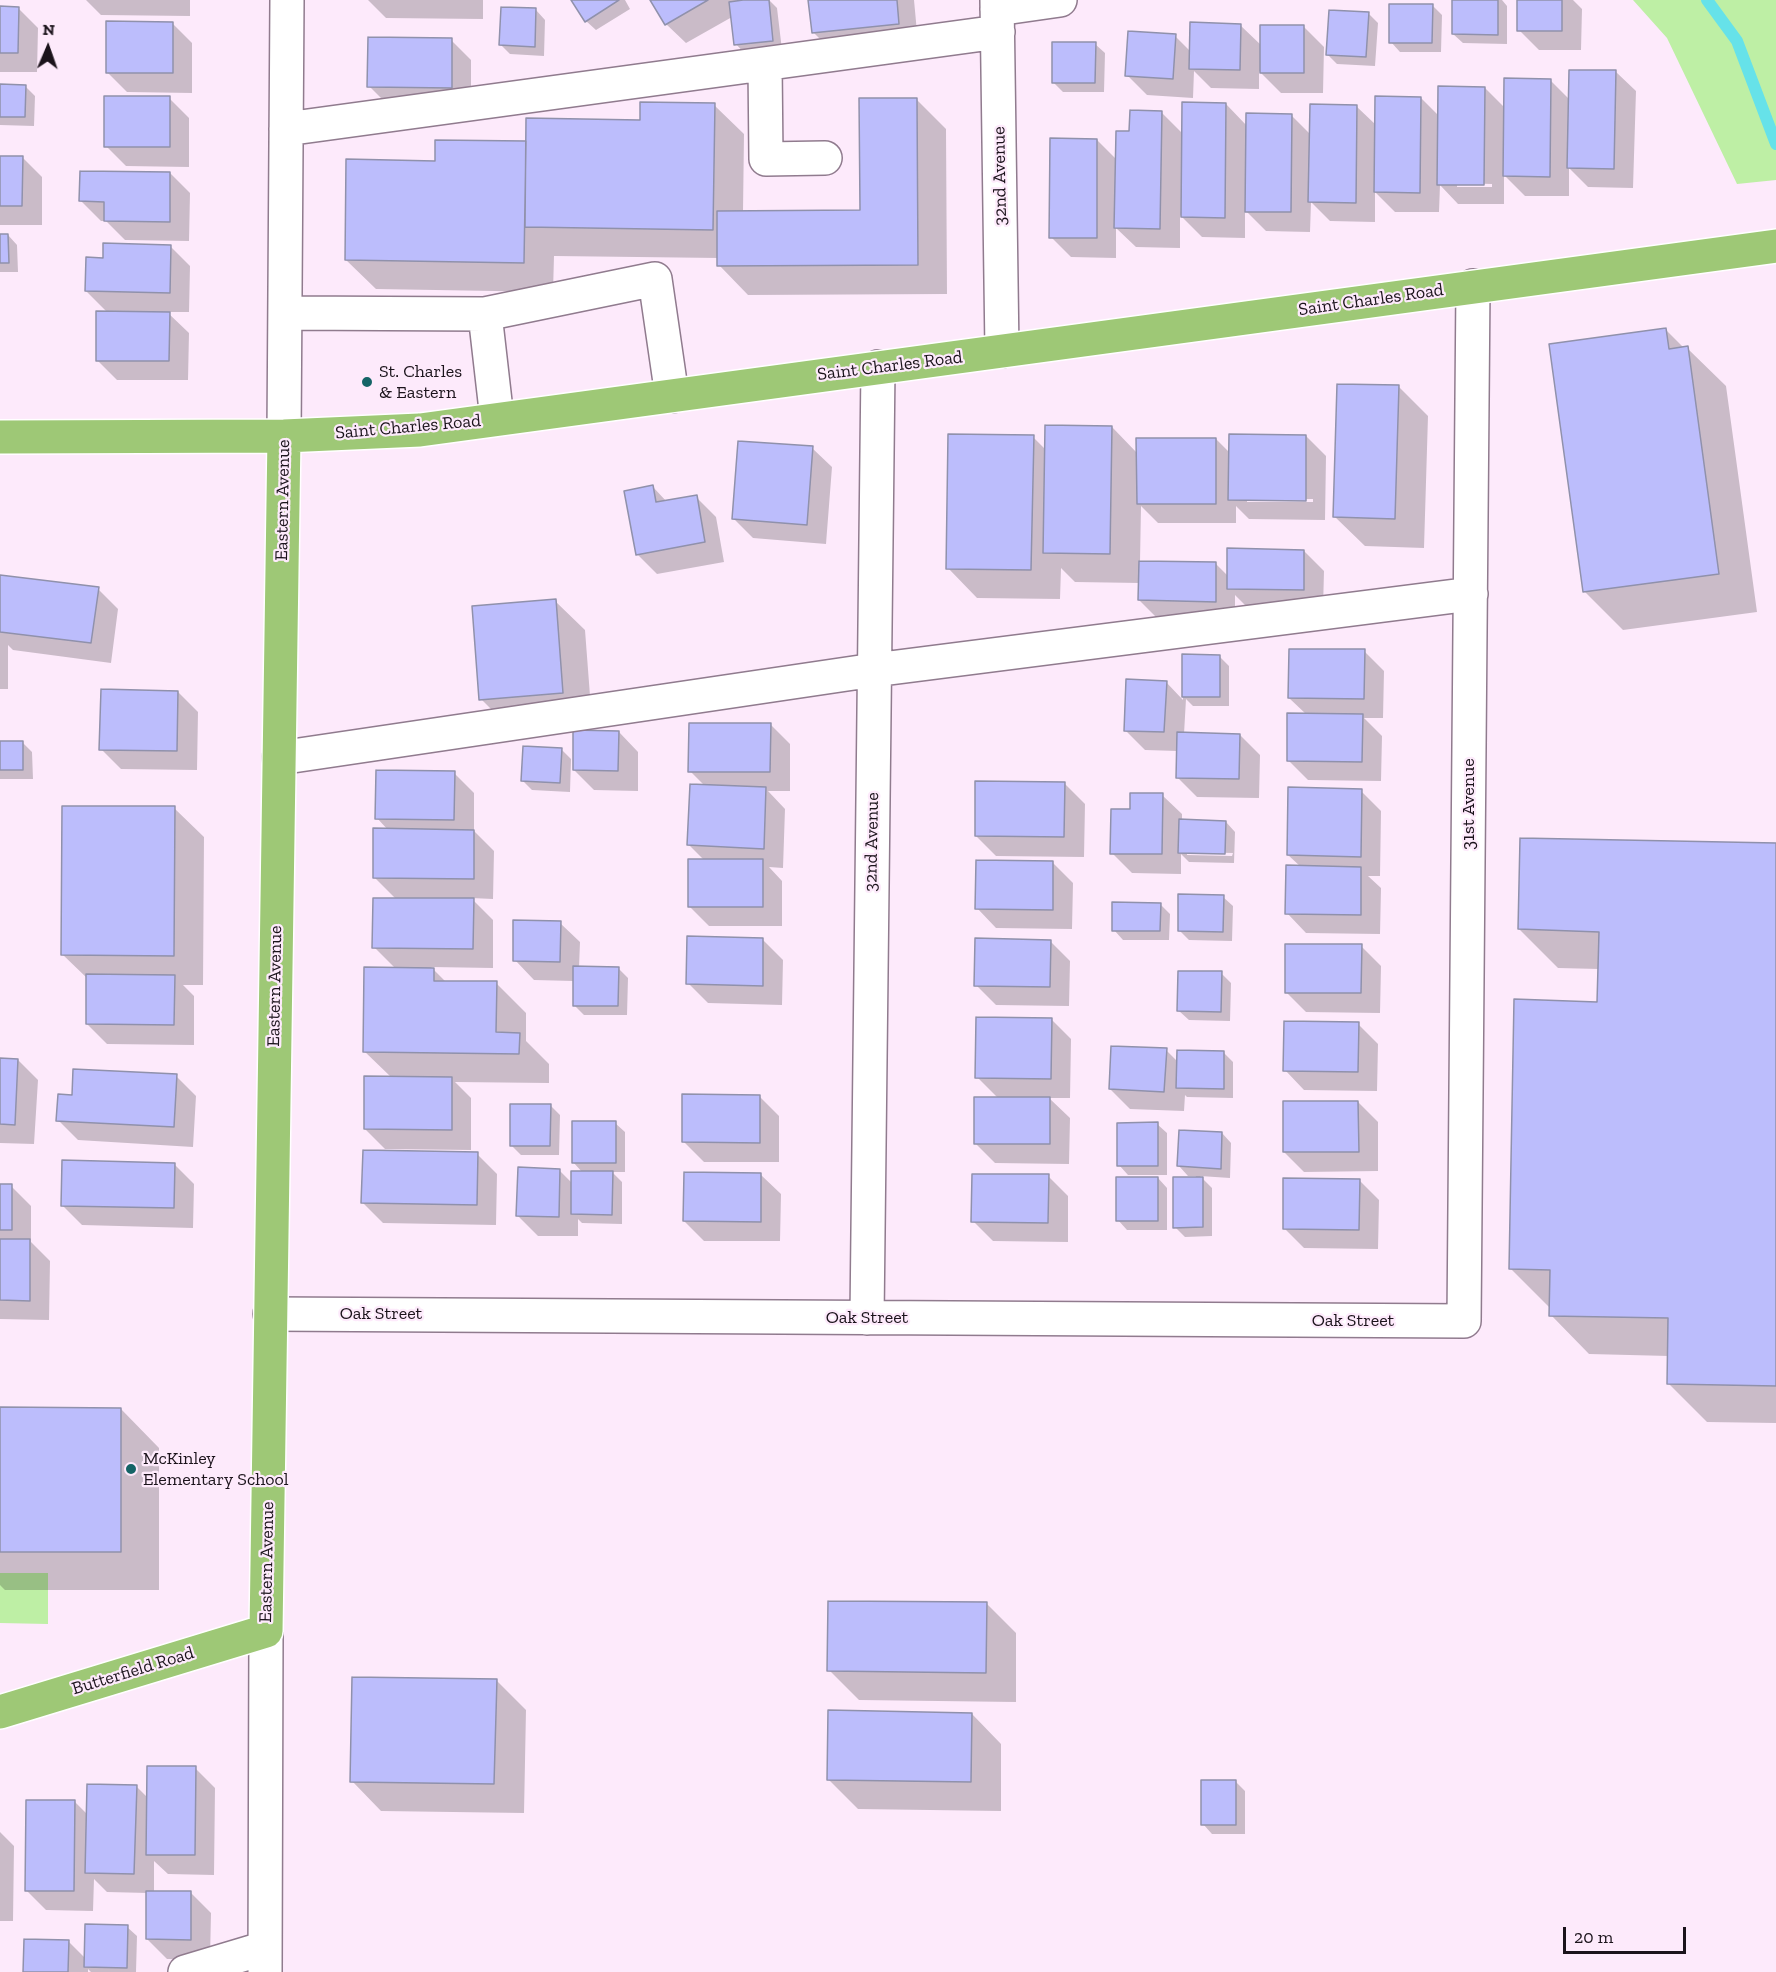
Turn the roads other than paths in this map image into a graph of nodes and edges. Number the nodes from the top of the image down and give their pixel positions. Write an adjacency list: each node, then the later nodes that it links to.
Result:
1 (287, 0): 5 (street, Eastern Avenue)
2 (1060, 0): 3 (street)
3 (998, 14): 4 (street); 11 (street, 32nd Avenue)
4 (765, 64): 5 (street); 6 (street)
5 (286, 129): 9 (street, Eastern Avenue)
6 (825, 158)
7 (1776, 246): 8 (main road, Saint Charles Road)
8 (1473, 286): 11 (main road, Saint Charles Road); 17 (street, 31st Avenue)
9 (285, 313): 10 (street); 15 (street, Eastern Avenue)
10 (485, 314): 13 (street); 14 (street)
11 (1002, 351): 12 (main road, Saint Charles Road)
12 (878, 367): 13 (main road, Saint Charles Road); 18 (street, 32nd Avenue)
13 (672, 396): 14 (main road, Saint Charles Road)
14 (497, 419): 15 (main road, Saint Charles Road)
15 (284, 436): 16 (main road, Saint Charles Road); 19 (main road, Eastern Avenue)
16 (0, 437)
17 (1471, 594): 18 (street); 22 (street, 31st Avenue)
18 (874, 670): 19 (street); 21 (street, 32nd Avenue)
19 (279, 758): 20 (main road, Eastern Avenue)
20 (270, 1314): 21 (street, Oak Street); 23 (main road, Eastern Avenue)
21 (867, 1318): 22 (street, Oak Street)
22 (1464, 1322)
23 (266, 1631): 24 (main road, Butterfield Road); 25 (street, Eastern Avenue)
24 (0, 1712)
25 (265, 1960): 26 (street)
26 (185, 1972)

